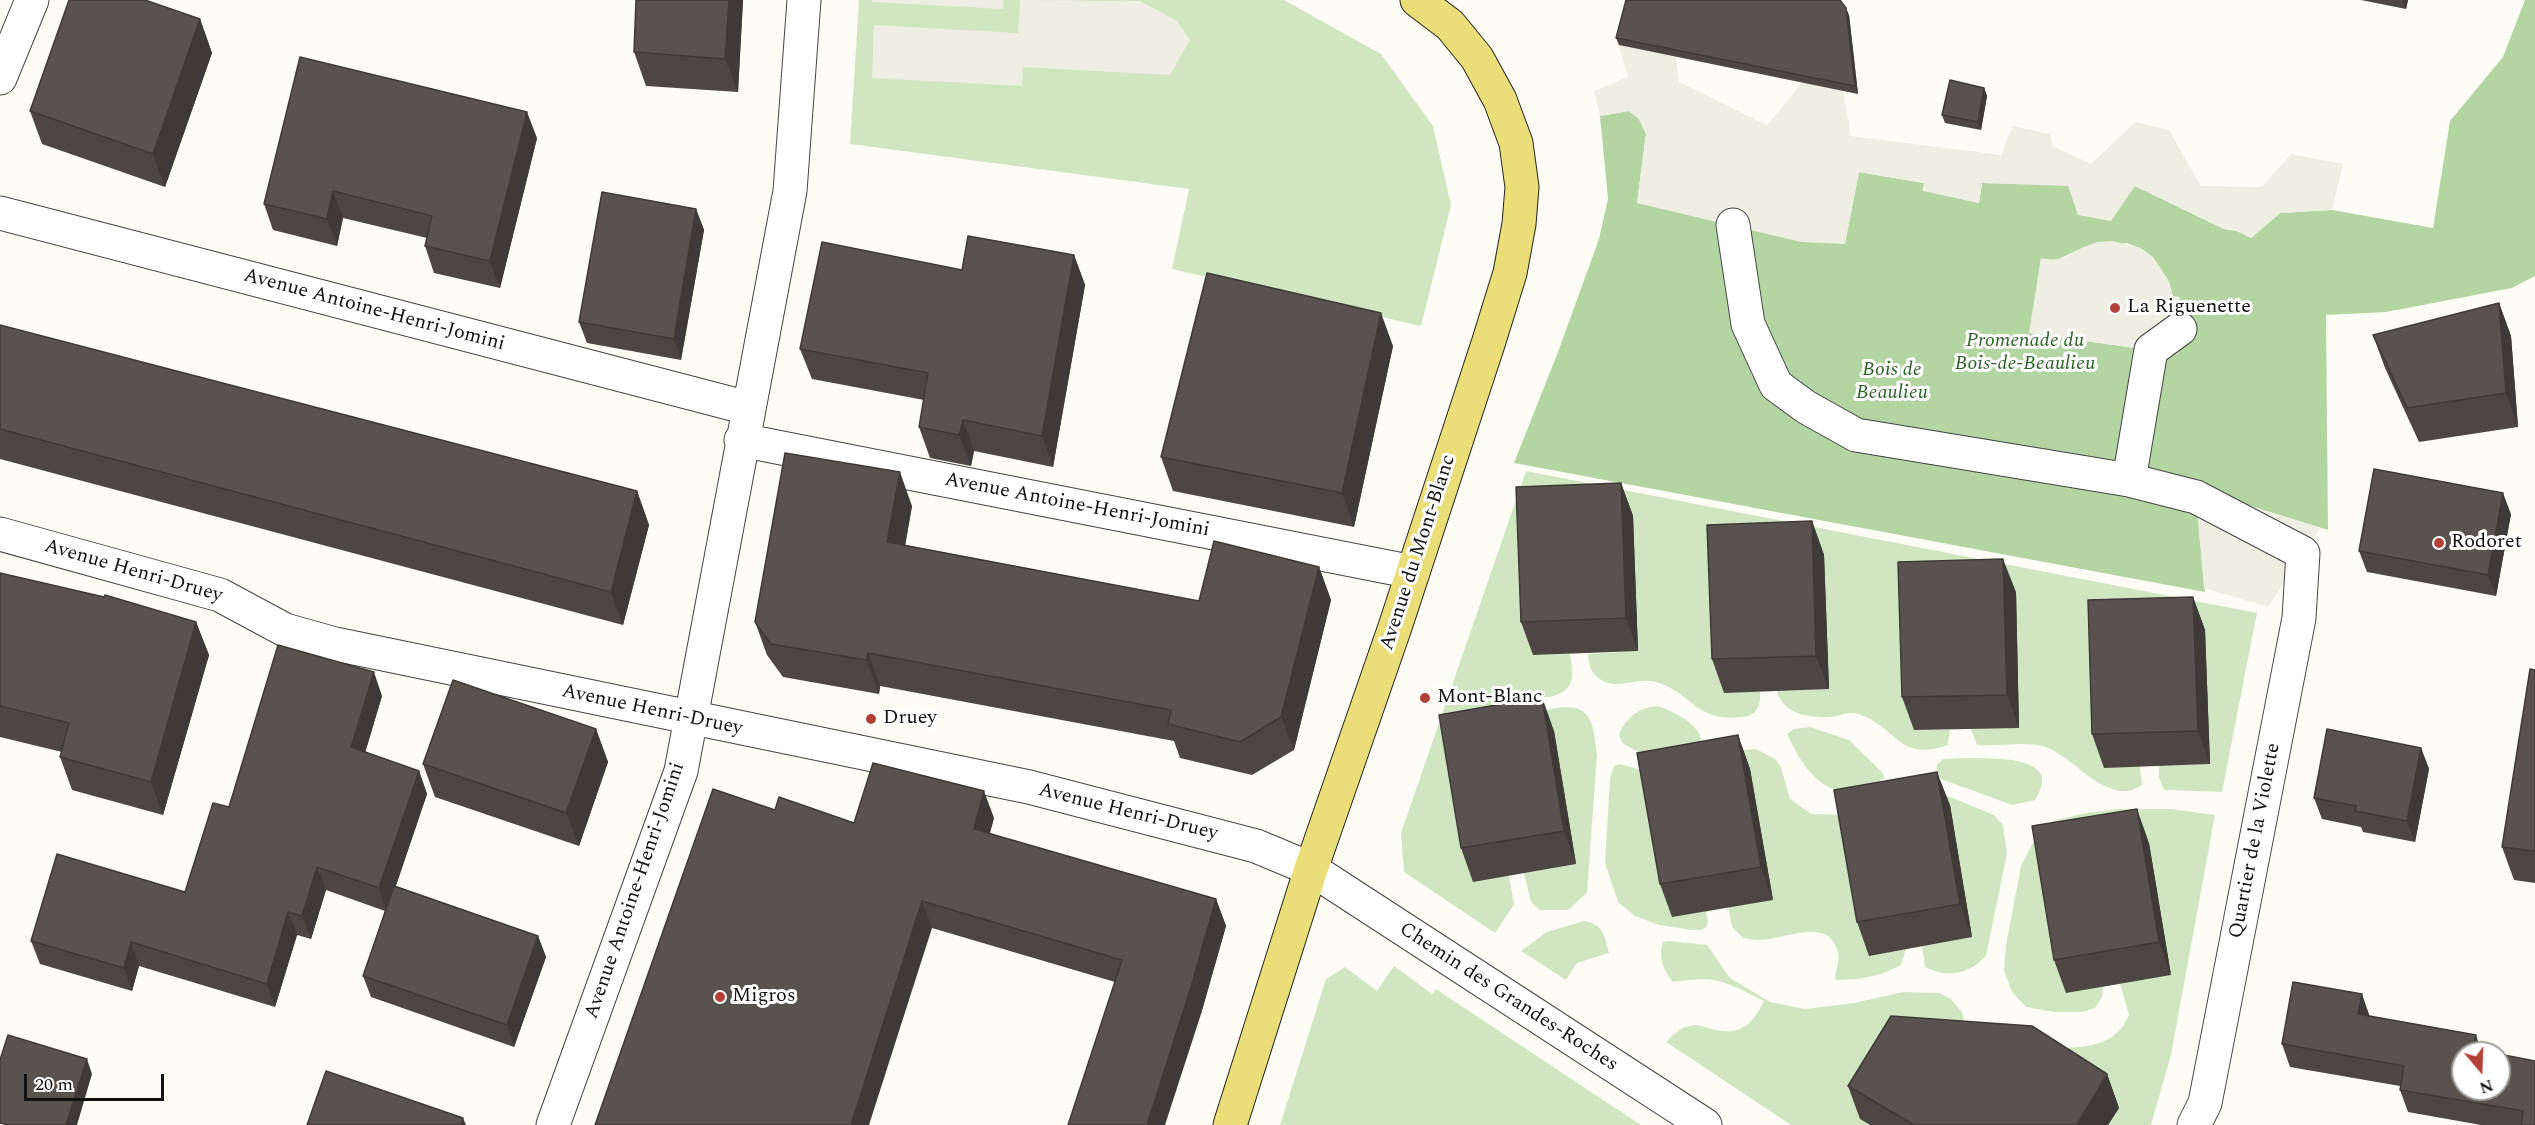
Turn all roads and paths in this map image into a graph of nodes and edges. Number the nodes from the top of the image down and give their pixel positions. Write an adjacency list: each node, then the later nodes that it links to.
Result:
1 (32, 0): 4 (street)
2 (804, 0): 9 (street, Avenue Antoine-Henri-Jomini)
3 (1417, 0): 13 (main road, Avenue du Mont-Blanc)
4 (9, 32): 5 (street)
5 (0, 78)
6 (0, 213): 9 (street, Avenue Antoine-Henri-Jomini)
7 (1733, 225): 11 (street)
8 (2180, 329): 11 (street)
9 (748, 408): 10 (street, Avenue Antoine-Henri-Jomini)
10 (741, 440): 13 (street, Avenue Antoine-Henri-Jomini); 14 (street, Avenue Antoine-Henri-Jomini)
11 (2129, 480): 19 (street, Quartier de la Violette)
12 (0, 534): 14 (street, Avenue Henri-Druey)
13 (1413, 572): 15 (main road, Avenue du Mont-Blanc)
14 (691, 718): 15 (street, Avenue Henri-Druey); 16 (street, Avenue Antoine-Henri-Jomini)
15 (1311, 869): 17 (main road, Avenue du Mont-Blanc); 18 (street, Chemin des Grandes-Roches)
16 (553, 1125)
17 (1230, 1125)
18 (1705, 1125)
19 (2194, 1125)

